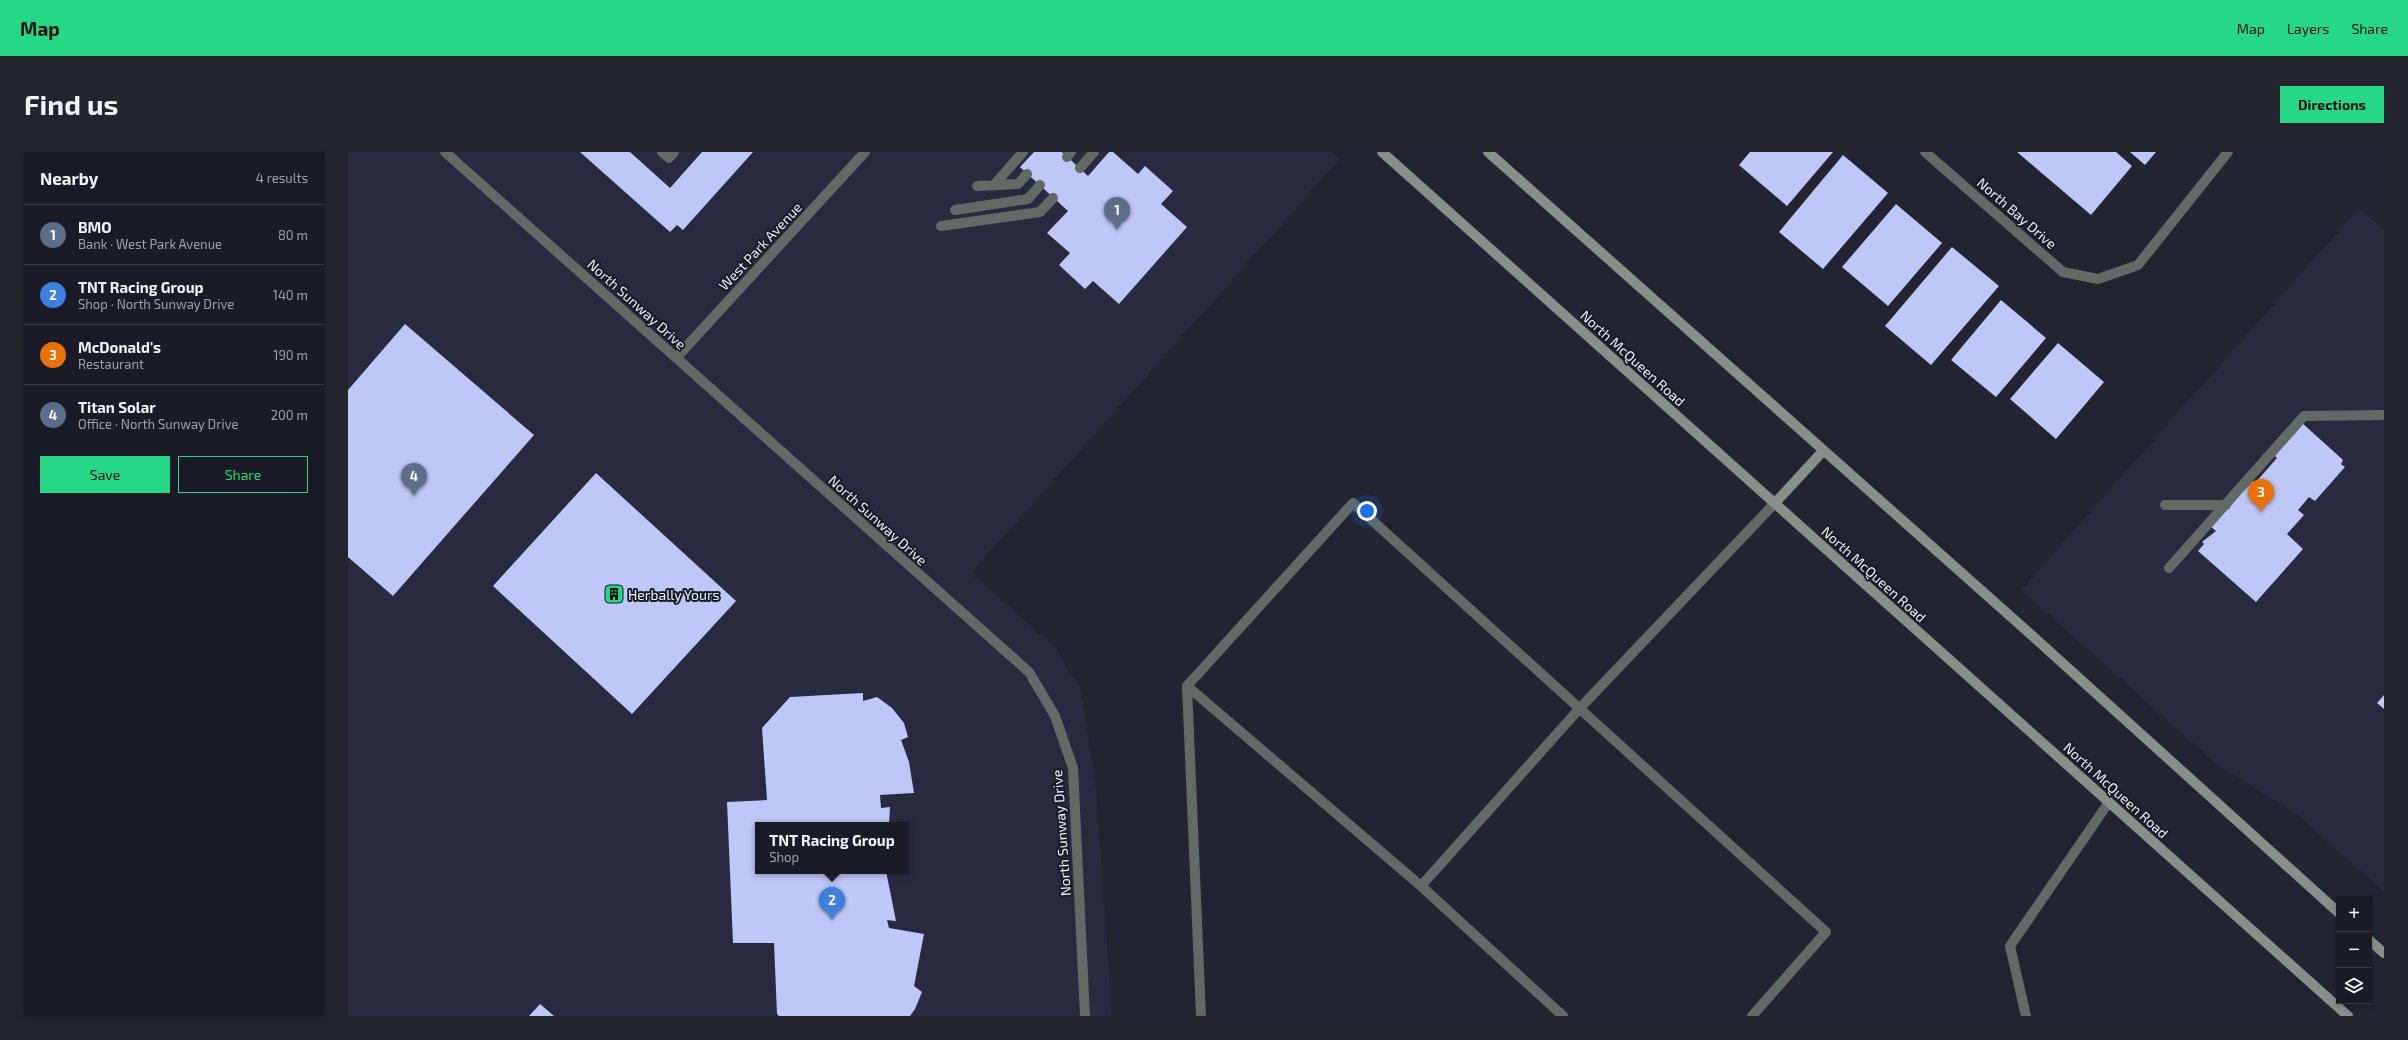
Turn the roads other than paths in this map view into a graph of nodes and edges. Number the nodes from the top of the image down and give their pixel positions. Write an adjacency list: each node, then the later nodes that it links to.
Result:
1 (445, 152): 19 (street, North Sunway Drive)
2 (662, 152): 3 (street)
3 (674, 152)
4 (865, 152): 19 (street, West Park Avenue)
5 (1023, 152): 13 (street)
6 (1094, 152): 11 (street)
7 (1382, 152): 22 (main road, North McQueen Road)
8 (1488, 152): 21 (main road)
9 (1926, 152): 10 (street, North Bay Drive)
10 (2228, 152)
11 (1080, 168)
12 (1027, 174): 13 (street)
13 (994, 185): 15 (street)
14 (1040, 185): 17 (street)
15 (977, 186)
16 (1053, 198): 18 (street)
17 (956, 210)
18 (941, 226)
19 (676, 358): 33 (street, North Sunway Drive)
20 (2384, 415): 24 (street)
21 (1823, 451): 22 (main road); 30 (main road)
22 (1775, 503): 27 (street); 28 (main road, North McQueen Road)
23 (2165, 505): 24 (street)
24 (2226, 505): 25 (street)
25 (2169, 568)
26 (1187, 686): 27 (street); 29 (street); 34 (street)
27 (1580, 708): 29 (street); 36 (street)
28 (2109, 802): 37 (street); 38 (main road, North McQueen Road)
29 (1421, 886): 35 (street)
30 (2336, 910)
31 (2372, 943): 32 (main road)
32 (2384, 953)
33 (1086, 1016)
34 (1201, 1016)
35 (1563, 1016)
36 (1752, 1016)
37 (2026, 1016)
38 (2348, 1016)

